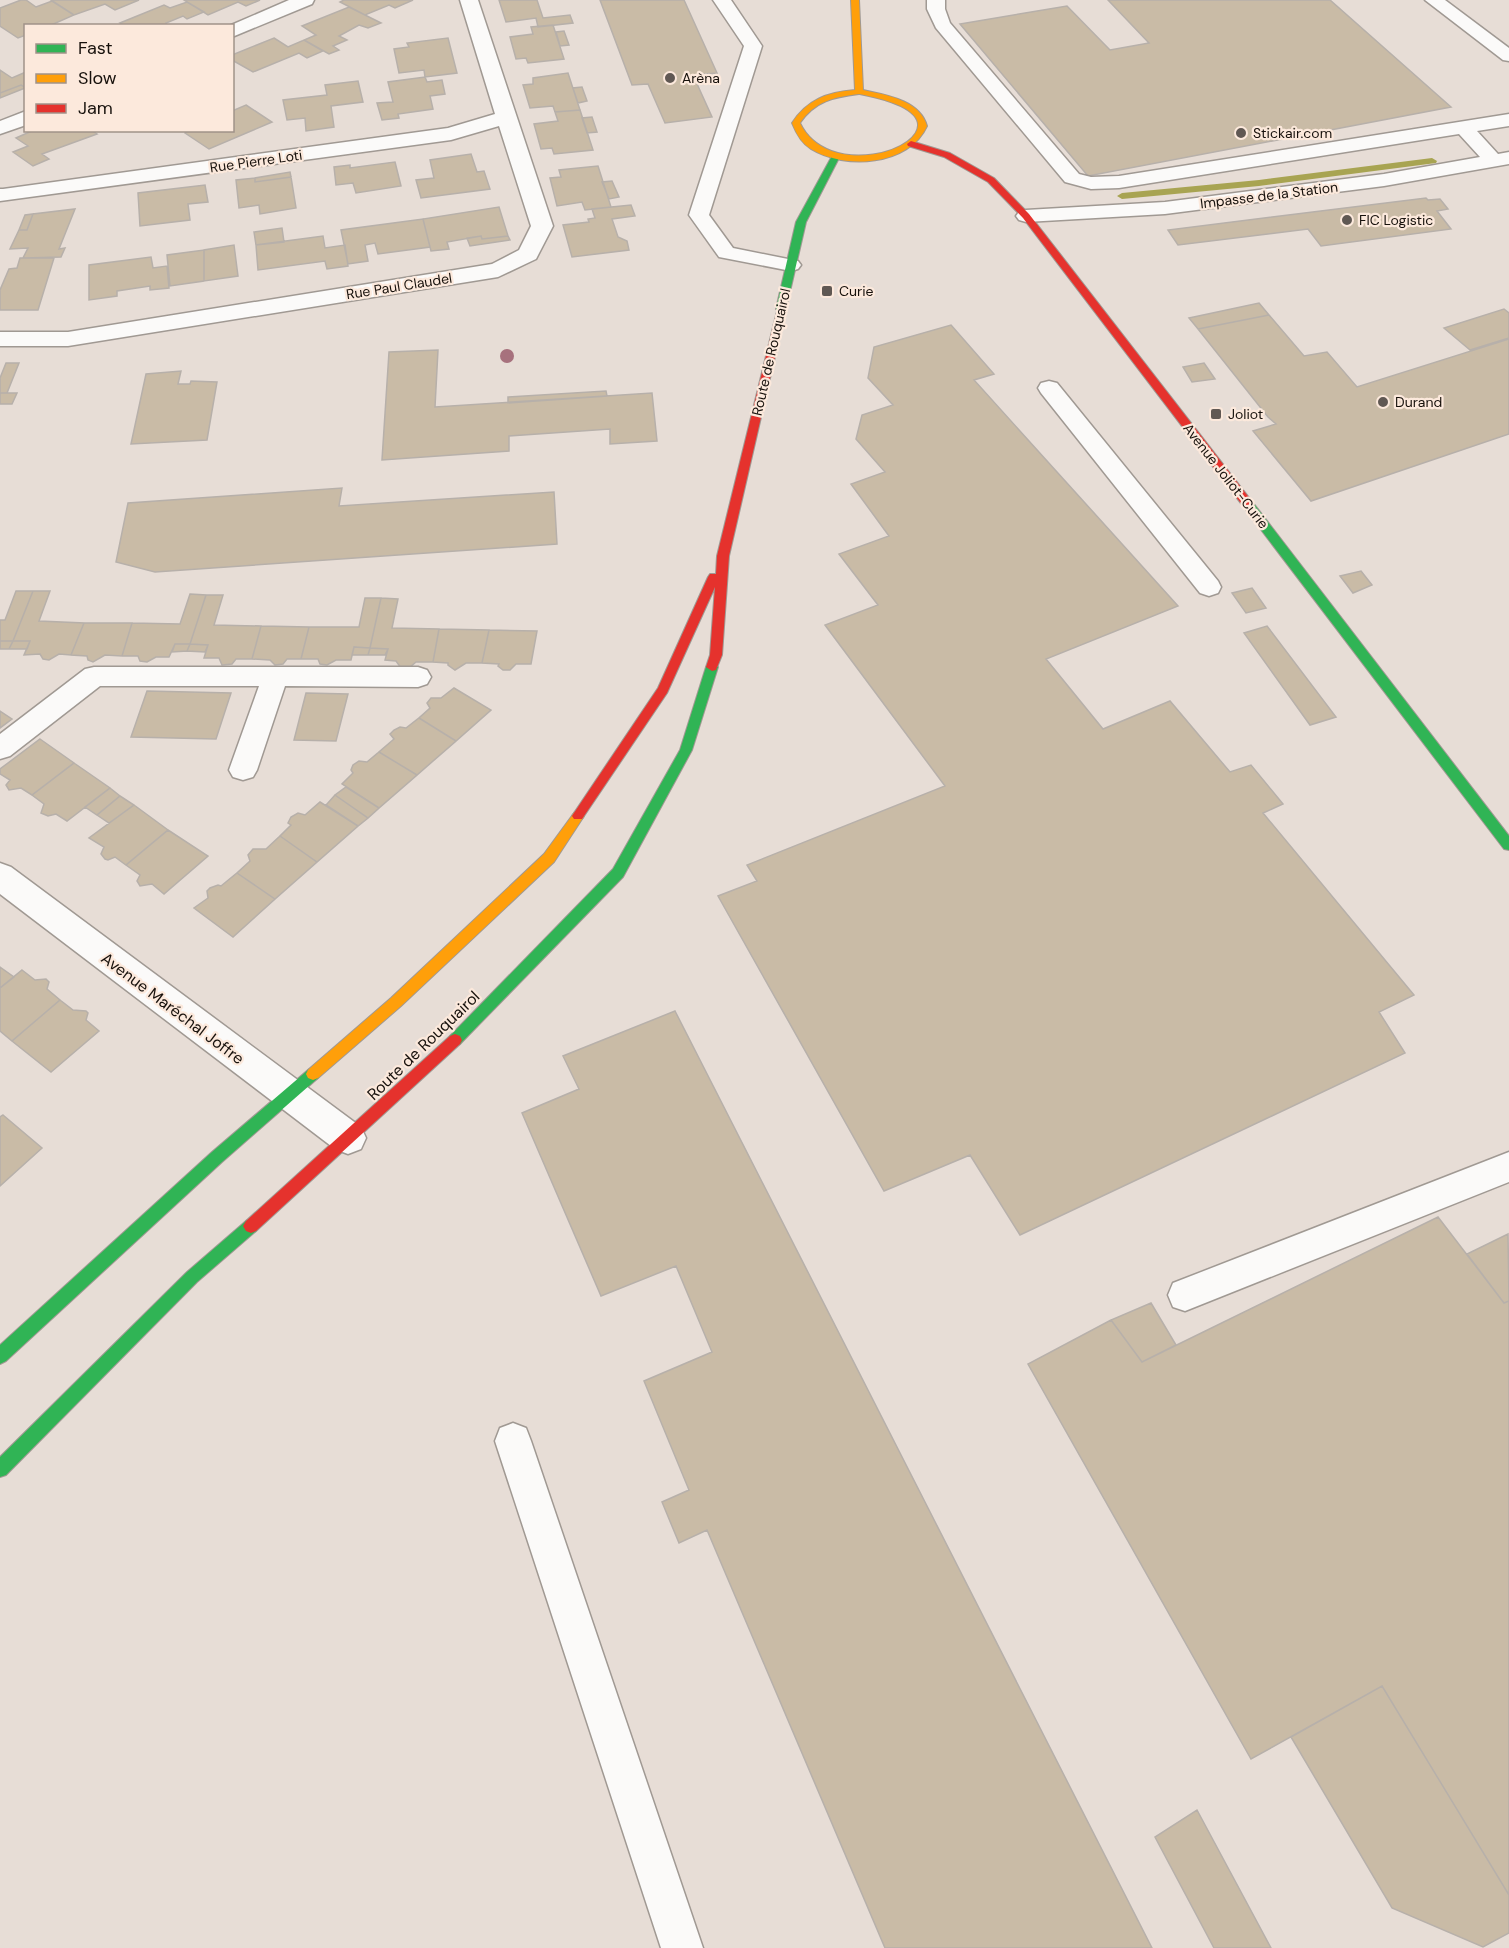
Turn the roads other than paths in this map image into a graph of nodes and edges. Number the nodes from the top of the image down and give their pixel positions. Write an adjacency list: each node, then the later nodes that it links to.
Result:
1 (305, 0): 7 (street)
2 (469, 0): 10 (street, Rue Paul Claudel)
3 (722, 0): 20 (lane)
4 (855, 0): 9 (street)
5 (936, 0): 14 (lane)
6 (1434, 0): 8 (lane)
7 (234, 29)
8 (1509, 56)
9 (859, 92): 15 (street); 16 (street)
10 (506, 117): 18 (street, Rue Pierre Loti); 21 (street, Rue Paul Claudel)
11 (24, 118): 13 (street)
12 (1509, 120): 14 (lane)
13 (0, 128)
14 (1463, 128): 17 (lane)
15 (911, 144): 16 (street); 19 (street, Avenue Joliot-Curie)
16 (836, 156): 20 (street, Route de Rouquairol)
17 (1502, 159): 19 (lane, Impasse de la Station)
18 (1, 196)
19 (1026, 216): 29 (street, Avenue Joliot-Curie)
20 (791, 265): 23 (street, Route de Rouquairol)
21 (0, 339)
22 (1049, 388): 24 (lane)
23 (723, 556): 31 (street, Route de Rouquairol); 32 (street, Route de Rouquairol)
24 (1209, 587)
25 (275, 677): 26 (lane); 27 (lane); 28 (lane)
26 (418, 677)
27 (0, 749)
28 (243, 770)
29 (1509, 845)
30 (0, 876): 31 (street, Avenue Maréchal Joffre)
31 (288, 1095): 32 (street, Avenue Maréchal Joffre); 35 (street, Route de Rouquairol)
32 (348, 1138): 37 (street, Route de Rouquairol)
33 (1509, 1167): 34 (lane)
34 (1185, 1295)
35 (0, 1356)
36 (513, 1441): 38 (lane)
37 (0, 1469)
38 (682, 1948)

